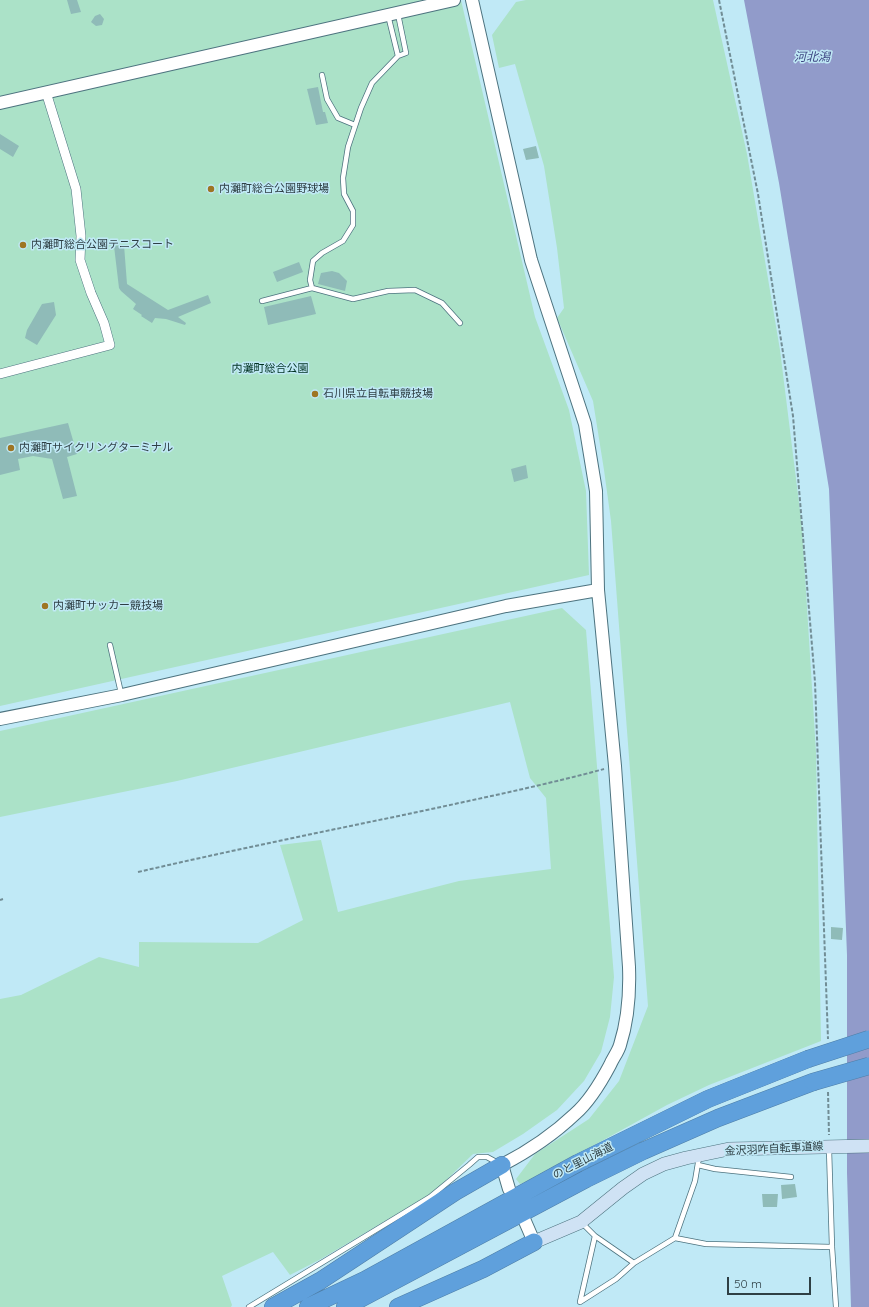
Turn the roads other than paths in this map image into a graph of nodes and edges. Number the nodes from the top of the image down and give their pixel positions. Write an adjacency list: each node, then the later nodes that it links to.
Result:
1 (454, 0): 3 (street)
2 (472, 0): 13 (street)
3 (393, 14): 4 (lane); 4 (lane); 6 (street)
4 (398, 56): 8 (lane)
5 (322, 75): 8 (lane)
6 (46, 92): 7 (street); 12 (street)
7 (0, 103)
8 (355, 125): 9 (lane)
9 (312, 288): 10 (lane); 11 (lane)
10 (262, 301)
11 (460, 323)
12 (0, 374)
13 (598, 590): 15 (street); 22 (street)
14 (110, 645): 15 (lane)
15 (122, 695): 16 (street)
16 (0, 719)
17 (869, 1039): 35 (highway, のと里山海道, bridge)
18 (869, 1066): 36 (highway, のと里山海道, bridge)
19 (829, 1146): 20 (main road, 金沢羽咋自転車道線); 21 (main road, 金沢羽咋自転車道線); 30 (lane)
20 (869, 1146)
21 (699, 1160): 23 (lane); 26 (main road, 金沢羽咋自転車道線); 28 (lane)
22 (502, 1165): 24 (street); 33 (lane); 34 (highway)
23 (791, 1177)
24 (509, 1189)
25 (524, 1219): 29 (street)
26 (581, 1222): 27 (lane); 29 (main road, 金沢羽咋自転車道線)
27 (595, 1236): 31 (lane); 32 (lane)
28 (675, 1238): 30 (lane); 31 (lane)
29 (534, 1242): 37 (highway)
30 (832, 1247): 38 (lane)
31 (634, 1263): 32 (lane)
32 (580, 1304)
33 (249, 1307)
34 (273, 1307)
35 (308, 1307)
36 (345, 1307)
37 (398, 1307)
38 (836, 1307)

